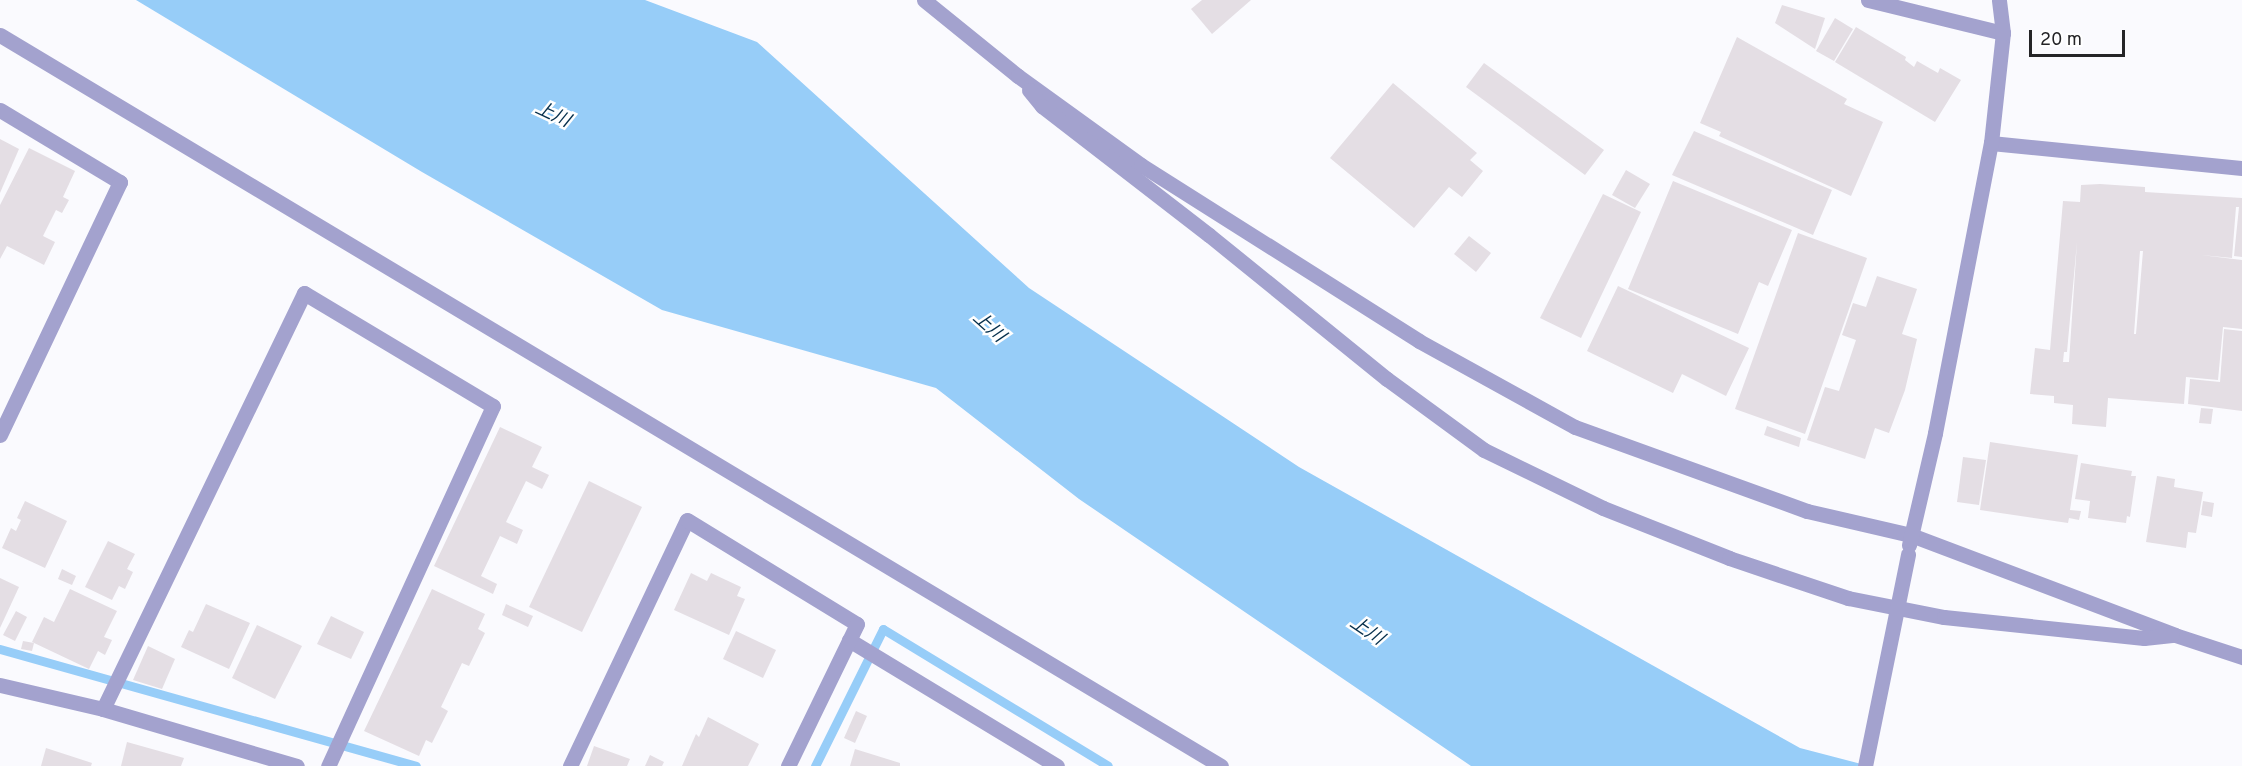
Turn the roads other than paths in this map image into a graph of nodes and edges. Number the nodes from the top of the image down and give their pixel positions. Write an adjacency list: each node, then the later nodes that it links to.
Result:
1 (924, 0): 6 (street)
2 (1868, 0): 4 (street)
3 (1999, 0): 4 (street)
4 (2003, 33): 8 (street)
5 (0, 35): 22 (street)
6 (1018, 76): 11 (street); 12 (street)
7 (0, 110): 10 (street)
8 (1991, 143): 9 (street); 11 (street)
9 (2242, 168)
10 (0, 435)
11 (1911, 535): 12 (street); 23 (street, bridge)
12 (2175, 635): 14 (street)
13 (849, 640): 19 (street); 20 (street); 21 (street)
14 (2242, 657)
15 (0, 684): 16 (street)
16 (103, 709): 17 (street); 18 (street)
17 (297, 766)
18 (328, 766)
19 (570, 766)
20 (788, 766)
21 (1057, 766)
22 (1221, 766)
23 (1865, 766)

